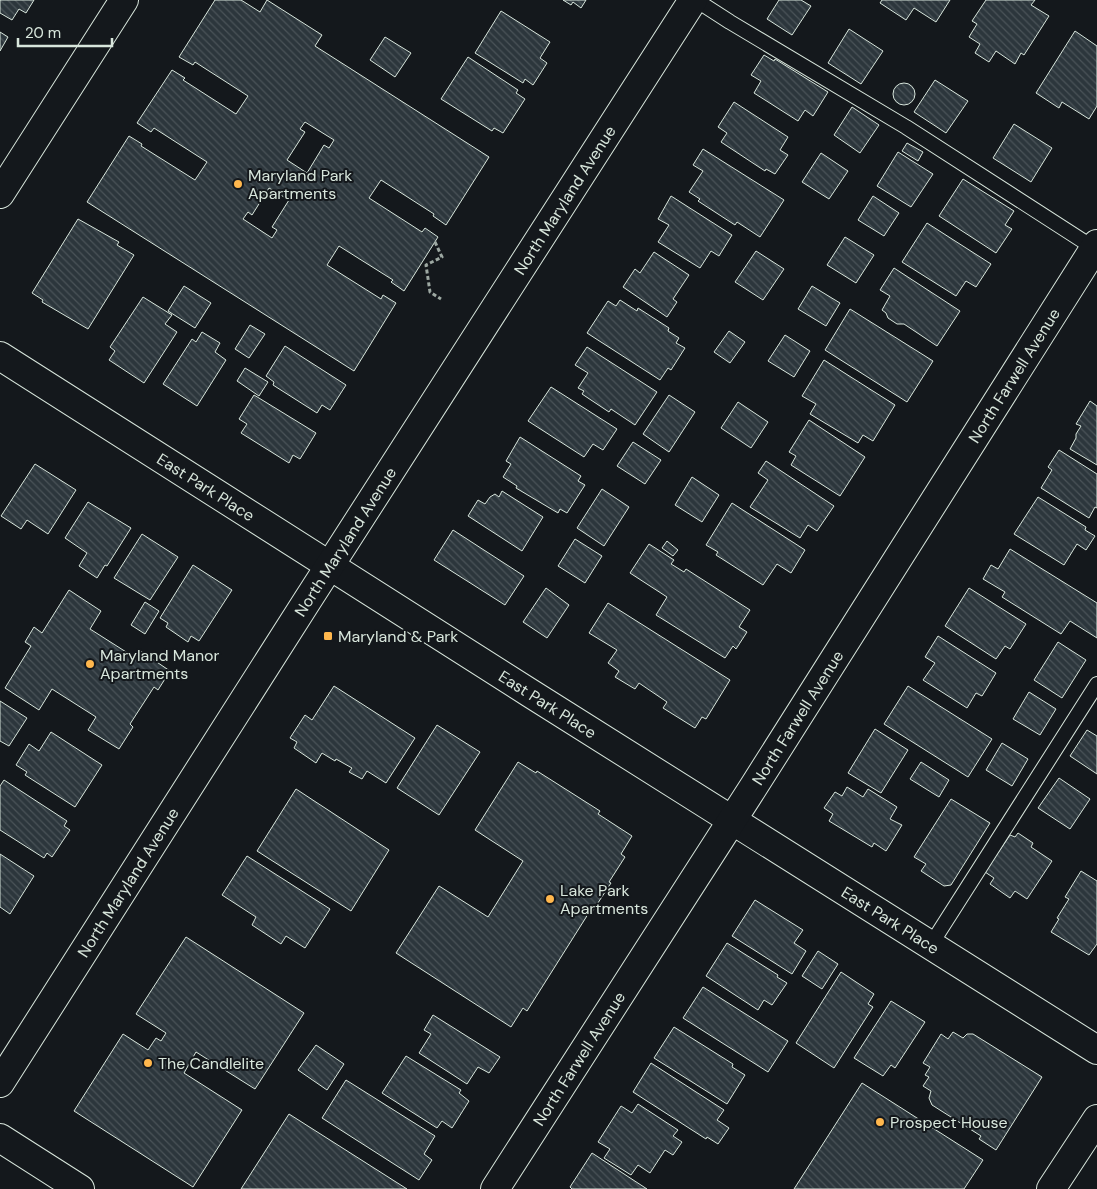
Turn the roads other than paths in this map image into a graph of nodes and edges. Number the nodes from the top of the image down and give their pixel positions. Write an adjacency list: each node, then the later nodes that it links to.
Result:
1 (124, 0): 3 (street)
2 (695, 0): 4 (lane); 6 (street, North Maryland Avenue)
3 (0, 194)
4 (1096, 247): 8 (street, North Farwell Avenue)
5 (0, 356): 6 (street, East Park Place)
6 (330, 565): 8 (street, East Park Place); 11 (street, North Maryland Avenue)
7 (1097, 684): 9 (lane)
8 (731, 820): 9 (street, East Park Place); 15 (street, North Farwell Avenue)
9 (930, 946): 10 (street, East Park Place)
10 (1097, 1050)
11 (0, 1083)
12 (1097, 1119): 16 (street)
13 (0, 1138): 14 (street)
14 (80, 1189)
15 (496, 1189)
16 (1051, 1189)

